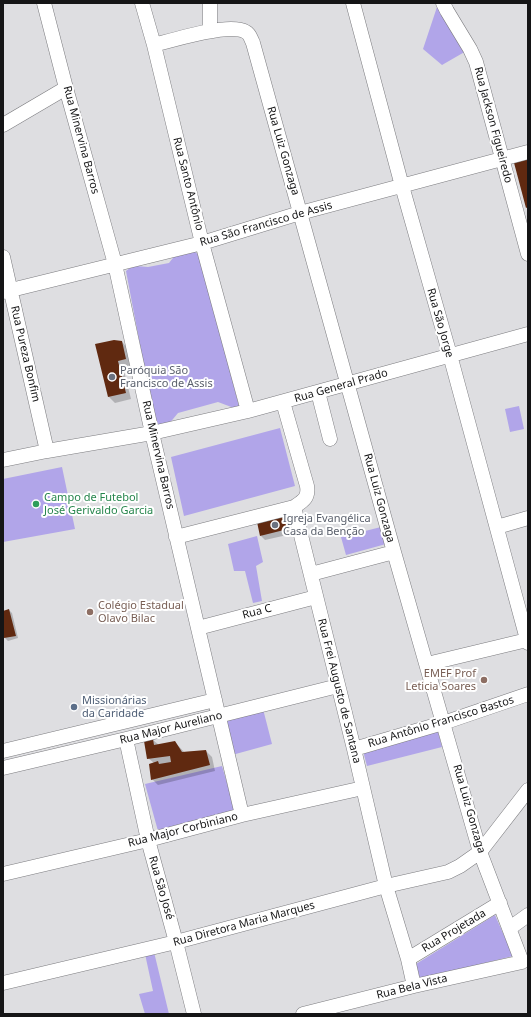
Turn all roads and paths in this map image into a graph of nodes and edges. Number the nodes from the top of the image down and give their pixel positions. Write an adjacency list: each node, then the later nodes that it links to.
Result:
1 (44, 3): 8 (street, Rua Minervina Barros)
2 (142, 3): 7 (street, Rua Santo Antônio)
3 (210, 3): 6 (street)
4 (354, 3): 12 (street, Rua São Jorge)
5 (443, 3): 11 (street, Rua Jackson Figueiredo)
6 (210, 30): 7 (street); 13 (street, Rua Luiz Gonzaga)
7 (154, 45): 14 (street, Rua Santo Antônio)
8 (66, 88): 9 (street); 17 (street, Rua Minervina Barros)
9 (3, 125)
10 (528, 152): 11 (street, Rua São Francisco de Assis)
11 (502, 159): 12 (street, Rua São Francisco de Assis); 15 (street, Rua Jackson Figueiredo)
12 (402, 186): 13 (street, Rua São Francisco de Assis); 20 (street, Rua São Jorge)
13 (300, 214): 14 (street, Rua São Francisco de Assis); 21 (street, Rua Luiz Gonzaga)
14 (202, 243): 17 (street, Rua São Francisco de Assis); 24 (street, Rua Santo Antônio)
15 (528, 254)
16 (3, 257): 18 (street, Rua Pureza Bonfim)
17 (115, 264): 18 (street, Rua São Francisco de Assis); 25 (street, Rua Minervina Barros)
18 (7, 291): 27 (street, Rua Pureza Bonfim)
19 (528, 334): 20 (street, Rua General Prado)
20 (450, 355): 21 (street, Rua General Prado); 31 (street, Rua São Jorge)
21 (348, 384): 22 (street, Rua General Prado); 33 (street, Rua Luiz Gonzaga)
22 (318, 392): 23 (street, Rua General Prado); 26 (street)
23 (283, 402): 24 (street, Rua General Prado); 29 (street)
24 (248, 411): 25 (street, Rua General Prado)
25 (152, 433): 27 (street, Rua General Prado); 32 (street, Rua Minervina Barros)
26 (330, 438)
27 (48, 451): 28 (street, Rua General Prado)
28 (3, 460)
29 (294, 507): 32 (street); 34 (street, Rua Frei Augusto de Santana)
30 (528, 518): 31 (street)
31 (497, 527): 37 (street, Rua São Jorge)
32 (176, 537): 36 (street, Rua Minervina Barros)
33 (394, 552): 34 (street); 38 (street, Rua Luiz Gonzaga)
34 (311, 574): 35 (street, Rua Frei Augusto de Santana)
35 (316, 597): 36 (street, Rua C); 39 (street, Rua Frei Augusto de Santana)
36 (198, 628): 41 (street, Rua Minervina Barros)
37 (528, 641): 38 (street)
38 (427, 664): 43 (street, Rua Luiz Gonzaga)
39 (338, 686): 42 (street, Rua Major Aureliano); 46 (street, Rua Frei Augusto de Santana)
40 (528, 694): 43 (street, Rua Antônio Francisco Bastos)
41 (215, 700): 42 (street, Rua Minervina Barros); 45 (street, Rua Major Aureliano)
42 (219, 716): 44 (street, Rua Major Aureliano); 50 (street, Rua Minervina Barros)
43 (443, 723): 46 (street, Rua Antônio Francisco Bastos); 52 (street, Rua Luiz Gonzaga)
44 (126, 739): 47 (street, Rua Major Aureliano); 51 (street, Rua São José)
45 (4, 748): 47 (street)
46 (354, 749): 48 (street, Rua Frei Augusto de Santana)
47 (6, 767)
48 (363, 788): 50 (street, Rua Major Corbiniano); 54 (street, Rua Frei Augusto de Santana)
49 (528, 790): 52 (street, Rua Diretora Maria Marques)
50 (242, 815): 51 (street, Rua Major Corbiniano)
51 (148, 840): 53 (street, Rua Major Corbiniano); 58 (street, Rua São José)
52 (480, 852): 54 (street, Rua Diretora Maria Marques); 55 (street, Rua Luiz Gonzaga)
53 (3, 874)
54 (386, 886): 58 (street, Rua Diretora Maria Marques); 59 (street, Rua Frei Augusto de Santana)
55 (500, 903): 57 (street, Rua Luiz Gonzaga); 59 (street, Rua Projetada)
56 (528, 915): 57 (street)
57 (510, 928): 60 (street, Rua Luiz Gonzaga)
58 (176, 942): 61 (street, Rua Diretora Maria Marques); 63 (street, Rua São José)
59 (408, 959): 62 (street, Rua Frei Augusto de Santana)
60 (522, 962): 62 (street, Rua Bela Vista)
61 (3, 983)
62 (414, 986): 64 (street, Rua Bela Vista)
63 (194, 1014)
64 (303, 1014)

